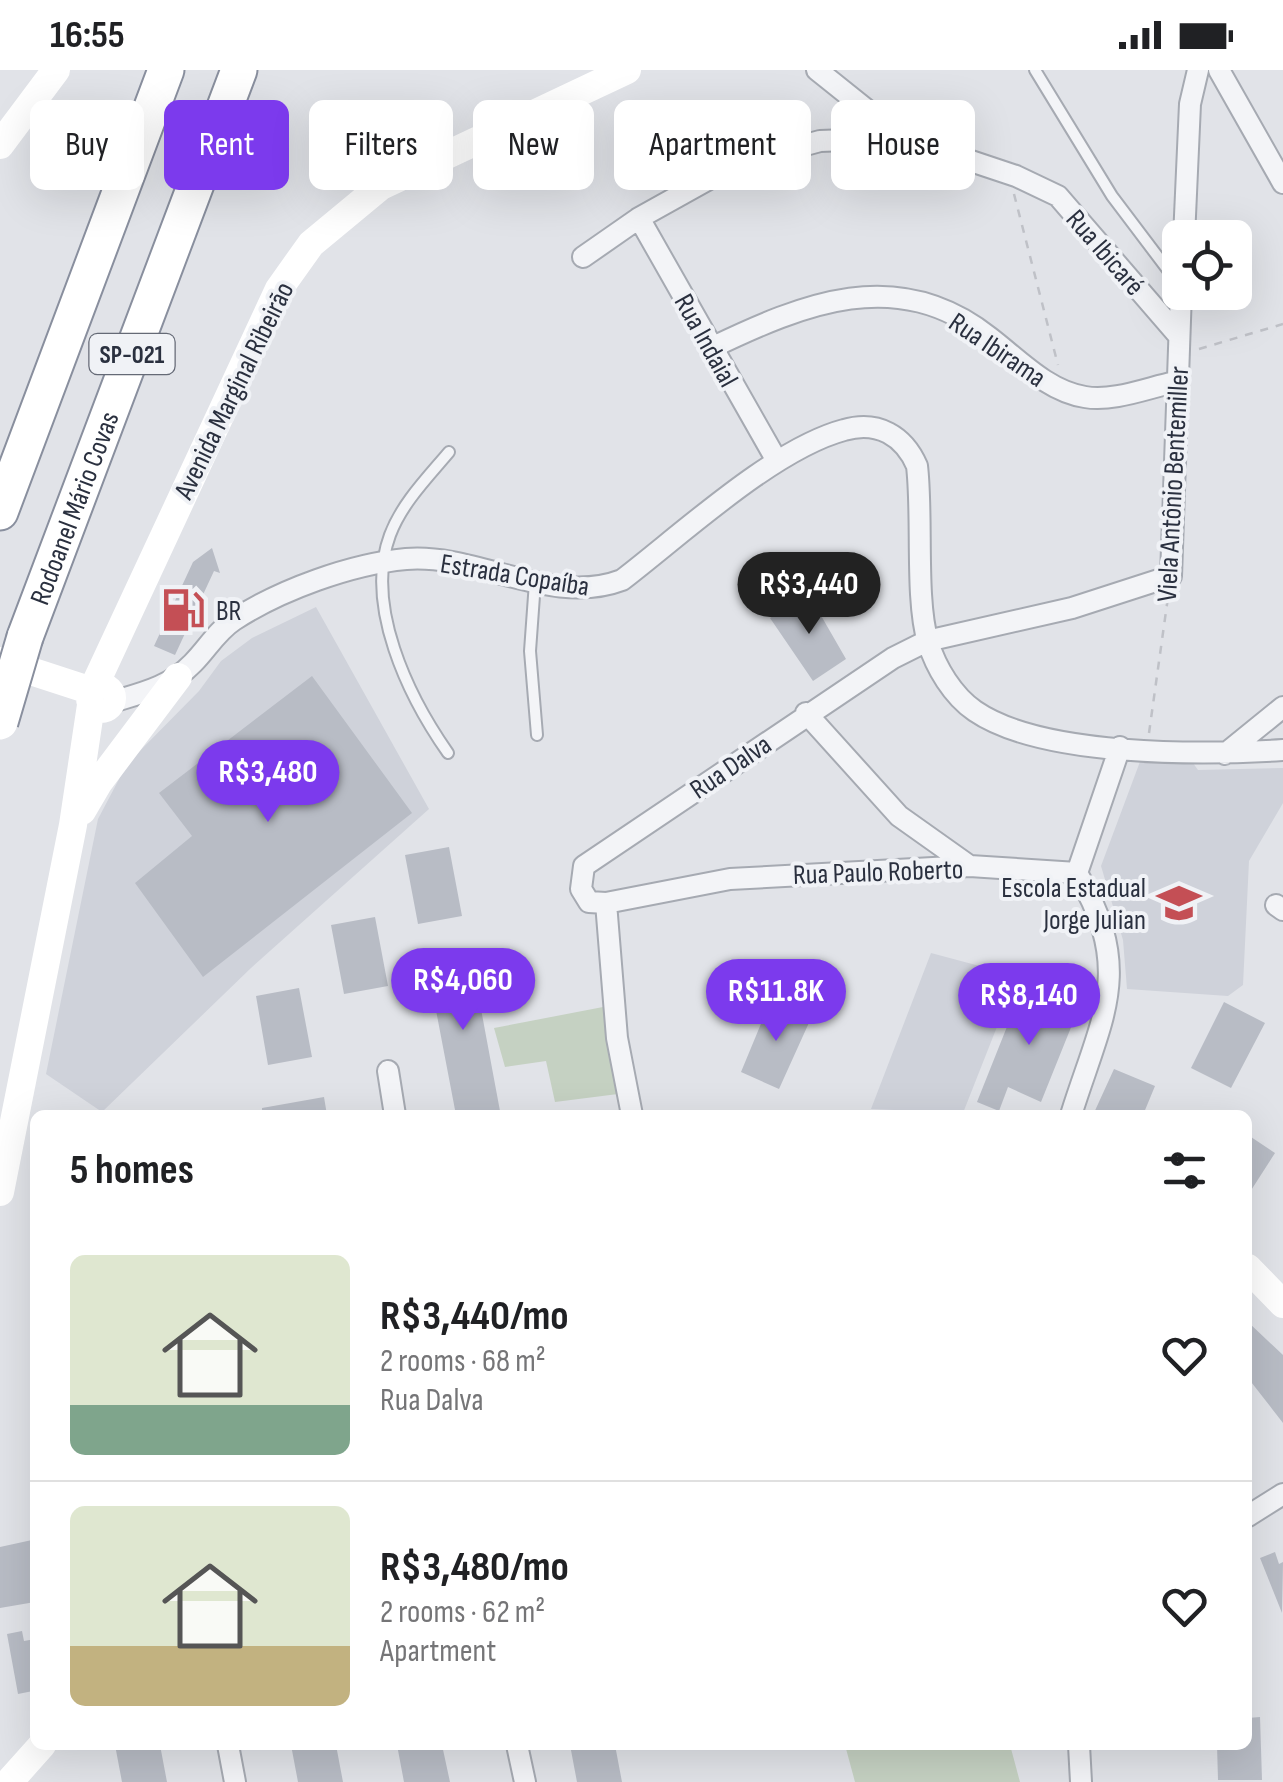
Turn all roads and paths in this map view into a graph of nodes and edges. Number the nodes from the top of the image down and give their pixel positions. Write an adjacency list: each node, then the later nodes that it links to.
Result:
1 (56, 70): 11 (main road)
2 (166, 70): 27 (highway, SP-021)
3 (239, 70): 32 (highway, Rodoanel Mário Covas / SP-021)
4 (627, 70): 35 (main road, Avenida Marginal Ribeirão)
5 (818, 70): 9 (street)
6 (1035, 70): 18 (lane)
7 (1198, 70): 16 (street)
8 (1220, 70): 14 (street)
9 (855, 100)
10 (831, 140): 15 (street, Rua Ibicaré)
11 (0, 146)
12 (975, 162): 13 (street, Rua Ibicaré)
13 (1009, 173): 21 (street, Rua Ibicaré); 24 (path)
14 (1283, 184)
15 (639, 218): 17 (street, Rua Ibicaré); 22 (street, Rua Indaial)
16 (1185, 220)
17 (582, 257)
18 (1162, 264)
19 (1179, 310): 21 (street, Viela Antônio Bentemiller)
20 (1283, 324): 21 (path)
21 (1178, 345): 23 (street, Viela Antônio Bentemiller)
22 (711, 348): 24 (street, Rua Ibirama); 26 (street, Rua Indaial)
23 (1175, 382): 24 (street, Rua Ibirama); 29 (street, Viela Antônio Bentemiller)
24 (1065, 391)
25 (449, 452): 28 (lane)
26 (778, 462): 30 (street, Estrada Copaíba); 31 (street, Estrada Copaíba)
27 (0, 512)
28 (381, 564): 30 (street, Estrada Copaíba); 33 (street, Estrada Copaíba); 43 (lane)
29 (1171, 576): 31 (street, Rua Dalva); 42 (path, Viela Antônio Bentemiller)
30 (535, 581): 39 (lane)
31 (928, 641): 37 (street, Rua Dalva); 40 (street, Estrada Copaíba)
32 (12, 649): 35 (main road); 38 (highway, Rodoanel Mário Covas / SP-021, bridge)
33 (178, 677): 35 (street, Estrada Copaíba); 45 (main road)
34 (0, 678): 35 (main road)
35 (101, 700): 45 (main road, Avenida Marginal Ribeirão)
36 (1283, 707): 44 (street)
37 (806, 713): 46 (street); 48 (street, Rua Dalva)
38 (0, 722)
39 (537, 734)
40 (1120, 748): 42 (street, Estrada Copaíba); 47 (street)
41 (1283, 750): 44 (street, Estrada Copaíba)
42 (1146, 751): 44 (street, Estrada Copaíba)
43 (448, 753)
44 (1225, 754)
45 (73, 825): 53 (main road, Avenida Marginal Ribeirão)
46 (970, 866): 47 (street, Rua Paulo Roberto); 48 (street, Rua Paulo Roberto)
47 (1077, 873): 52 (street)
48 (606, 904): 51 (street)
49 (388, 1071): 50 (street)
50 (395, 1110)
51 (631, 1110)
52 (1072, 1110)
53 (0, 1192)
54 (1252, 1272): 55 (main road)
55 (1283, 1304)
56 (1283, 1494): 57 (street)
57 (1252, 1513)
58 (38, 1750): 62 (main road)
59 (229, 1750): 63 (street)
60 (519, 1750): 64 (street)
61 (1079, 1750): 65 (street)
62 (9, 1782)
63 (235, 1782)
64 (525, 1782)
65 (1081, 1782)

